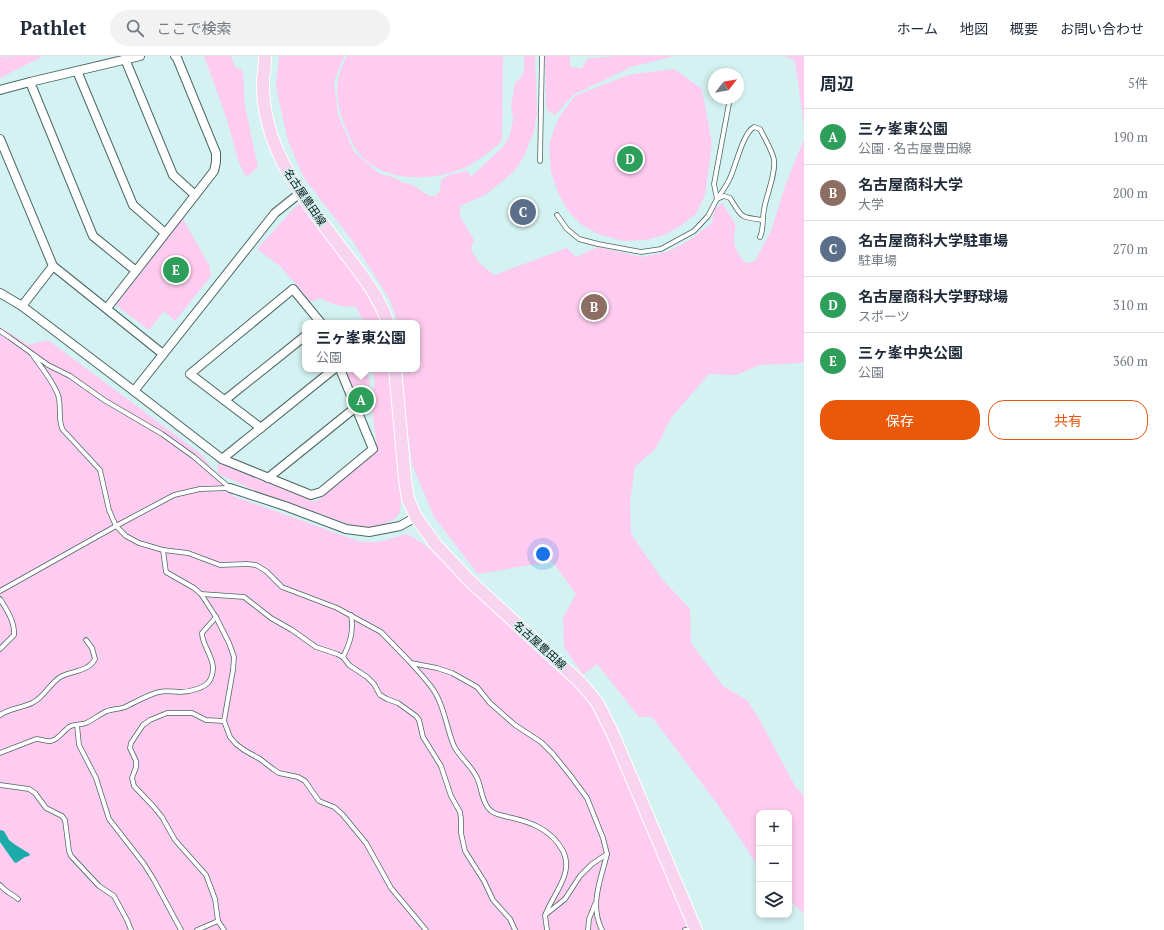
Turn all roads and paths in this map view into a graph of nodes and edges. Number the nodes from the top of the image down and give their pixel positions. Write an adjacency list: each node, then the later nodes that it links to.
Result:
1 (140, 56): 5 (street)
2 (175, 56): 13 (street)
3 (266, 56): 12 (main road, 名古屋豊田線)
4 (542, 56): 11 (lane)
5 (125, 60): 6 (street); 13 (street)
6 (77, 71): 7 (street); 17 (street)
7 (30, 82): 8 (street); 20 (street)
8 (0, 90)
9 (729, 104): 14 (lane)
10 (0, 139): 19 (street)
11 (540, 161)
12 (300, 193): 25 (main road, 名古屋豊田線); 29 (street)
13 (195, 195): 17 (street)
14 (717, 200): 15 (lane); 16 (lane); 16 (lane)
15 (557, 215)
16 (762, 220): 18 (lane)
17 (165, 233): 20 (street)
18 (760, 237)
19 (53, 266): 22 (street); 23 (street)
20 (136, 271): 23 (street)
21 (0, 293): 22 (street)
22 (22, 306): 33 (street)
23 (107, 308): 29 (street)
24 (319, 320): 34 (street)
25 (387, 320)
26 (0, 331): 28 (lane)
27 (302, 338): 34 (street)
28 (32, 354): 39 (lane); 41 (lane)
29 (163, 354): 33 (street)
30 (330, 372): 36 (street)
31 (341, 372): 35 (street)
32 (395, 372): 40 (main road, 名古屋豊田線)
33 (134, 391): 37 (street)
34 (225, 400): 36 (street)
35 (356, 408): 38 (street); 38 (street)
36 (260, 428): 37 (street)
37 (222, 459): 38 (street)
38 (268, 478)
39 (230, 488): 40 (street); 41 (lane)
40 (416, 517): 63 (main road, 名古屋豊田線)
41 (116, 526): 42 (lane); 43 (lane)
42 (163, 550): 44 (lane); 46 (lane)
43 (0, 591)
44 (201, 594): 47 (lane); 50 (lane)
45 (0, 599): 49 (lane)
46 (352, 615): 50 (lane); 51 (lane)
47 (216, 617): 53 (lane); 54 (lane)
48 (86, 640): 52 (lane)
49 (0, 649)
50 (343, 657): 69 (lane)
51 (411, 663): 57 (lane); 61 (lane)
52 (0, 714)
53 (224, 721): 62 (lane); 68 (lane)
54 (77, 725): 55 (lane); 65 (lane)
55 (0, 753)
56 (0, 786): 64 (lane)
57 (607, 854): 60 (lane); 61 (lane)
58 (0, 885): 59 (lane)
59 (18, 899)
60 (596, 904): 71 (lane); 72 (lane)
61 (546, 915): 70 (lane)
62 (218, 920): 66 (lane); 67 (lane)
63 (692, 929)
64 (130, 930)
65 (181, 930)
66 (197, 930)
67 (224, 930)
68 (426, 930)
69 (515, 930)
70 (547, 930)
71 (588, 930)
72 (602, 930)

